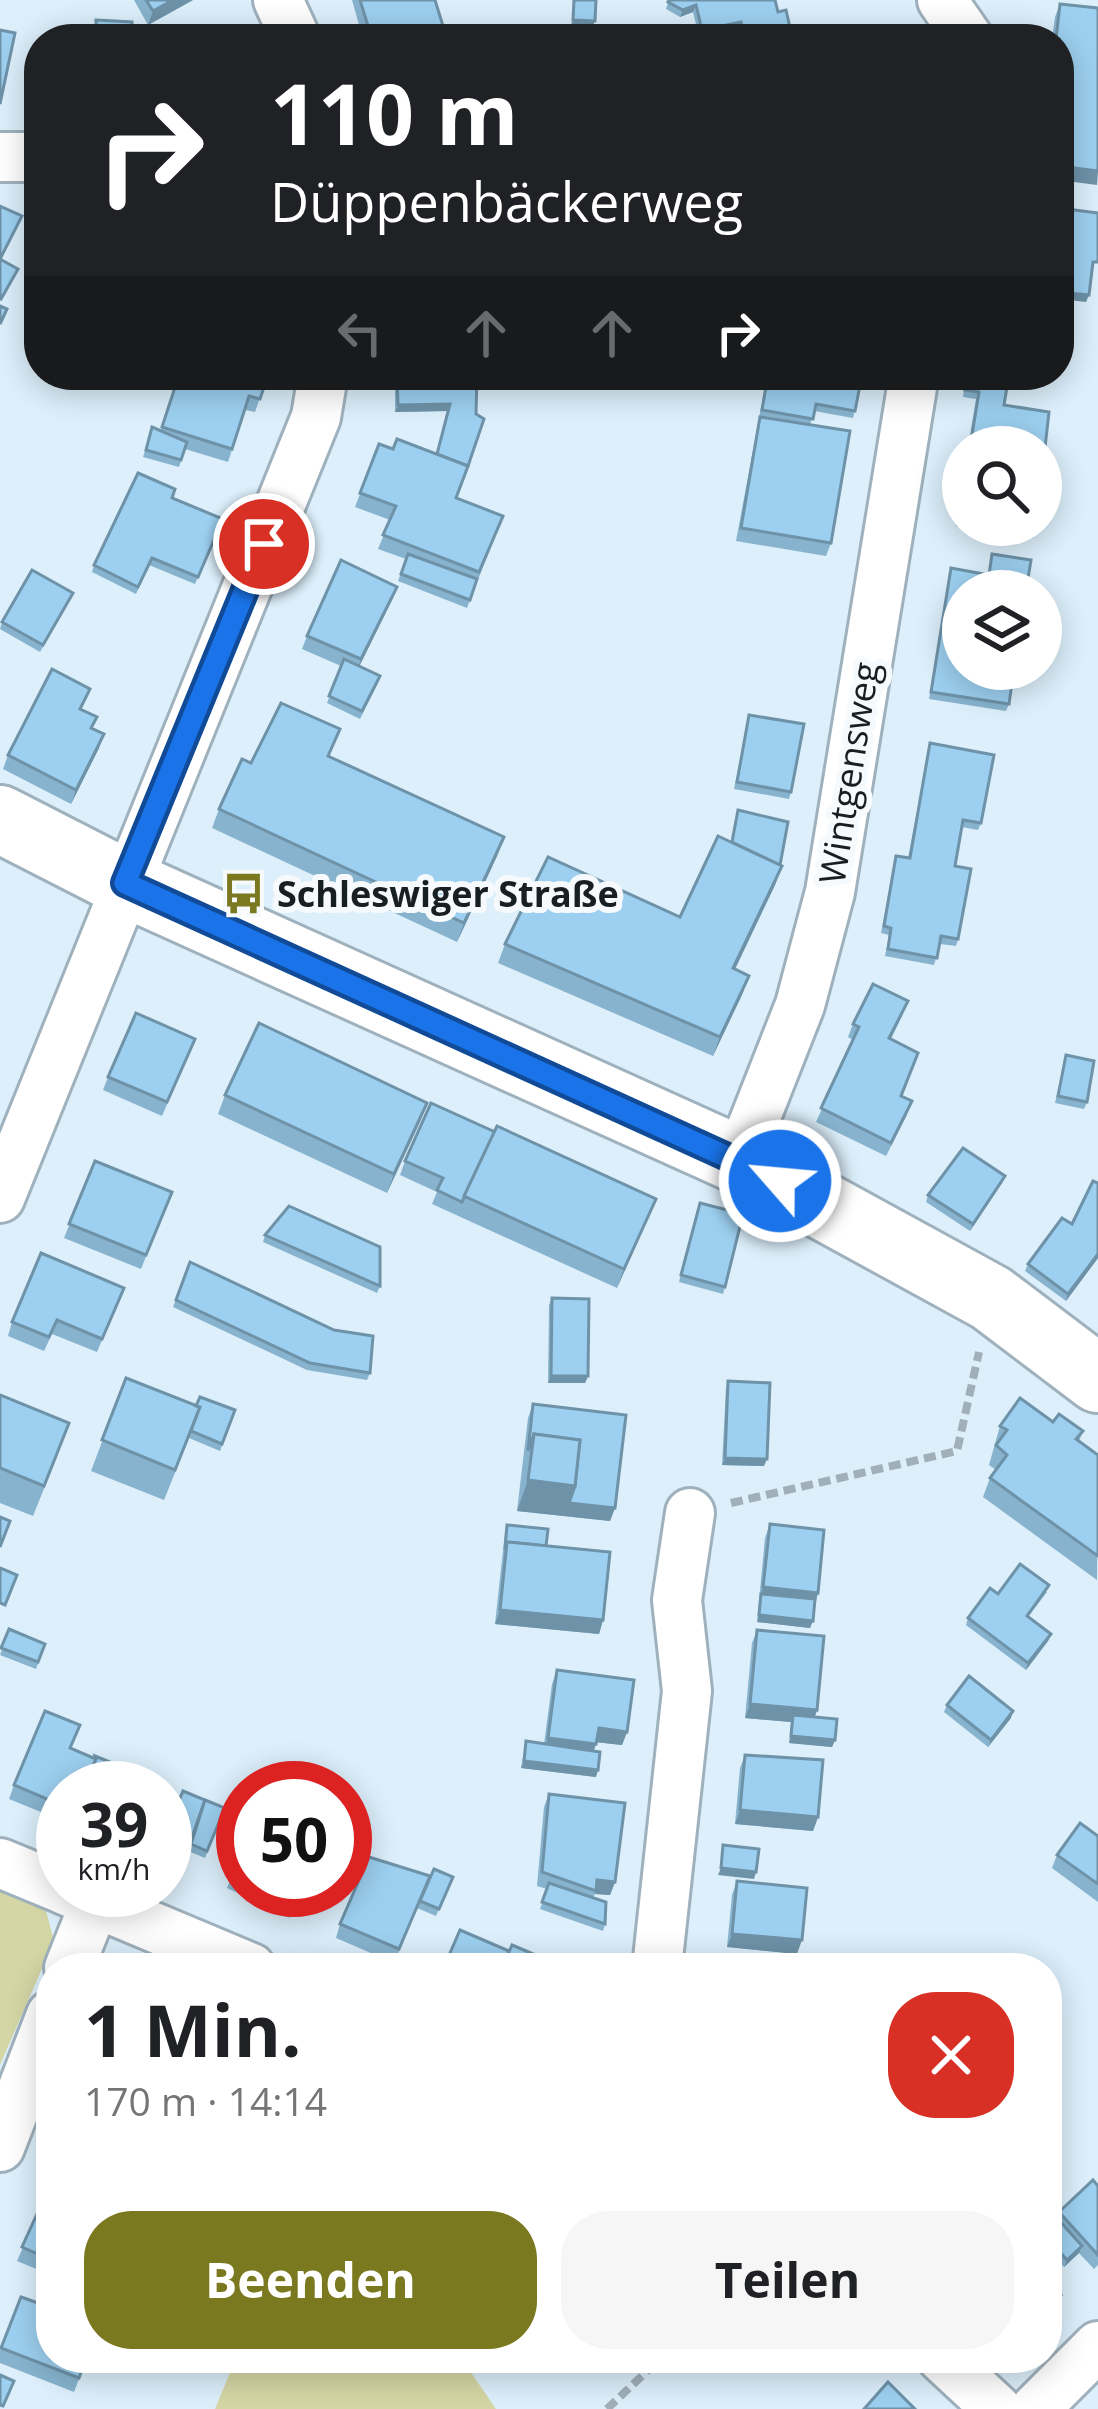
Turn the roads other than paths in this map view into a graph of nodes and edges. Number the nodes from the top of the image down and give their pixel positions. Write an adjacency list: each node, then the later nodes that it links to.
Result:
1 (320, 390): 4 (street)
2 (912, 390): 5 (street, Wintgensweg)
3 (0, 819): 4 (main road)
4 (125, 883): 5 (main road); 6 (street)
5 (739, 1160): 7 (main road)
6 (0, 1198)
7 (1098, 1379)
8 (690, 1513): 15 (street)
9 (0, 1863): 10 (street)
10 (36, 1878)
11 (73, 1917): 13 (street)
12 (129, 1917): 14 (street)
13 (71, 1953)
14 (215, 1953)
15 (659, 1953)
16 (36, 2049): 17 (street)
17 (5, 2118)
18 (1098, 2346): 21 (street)
19 (958, 2373): 20 (street)
20 (997, 2409)
21 (1035, 2409)

